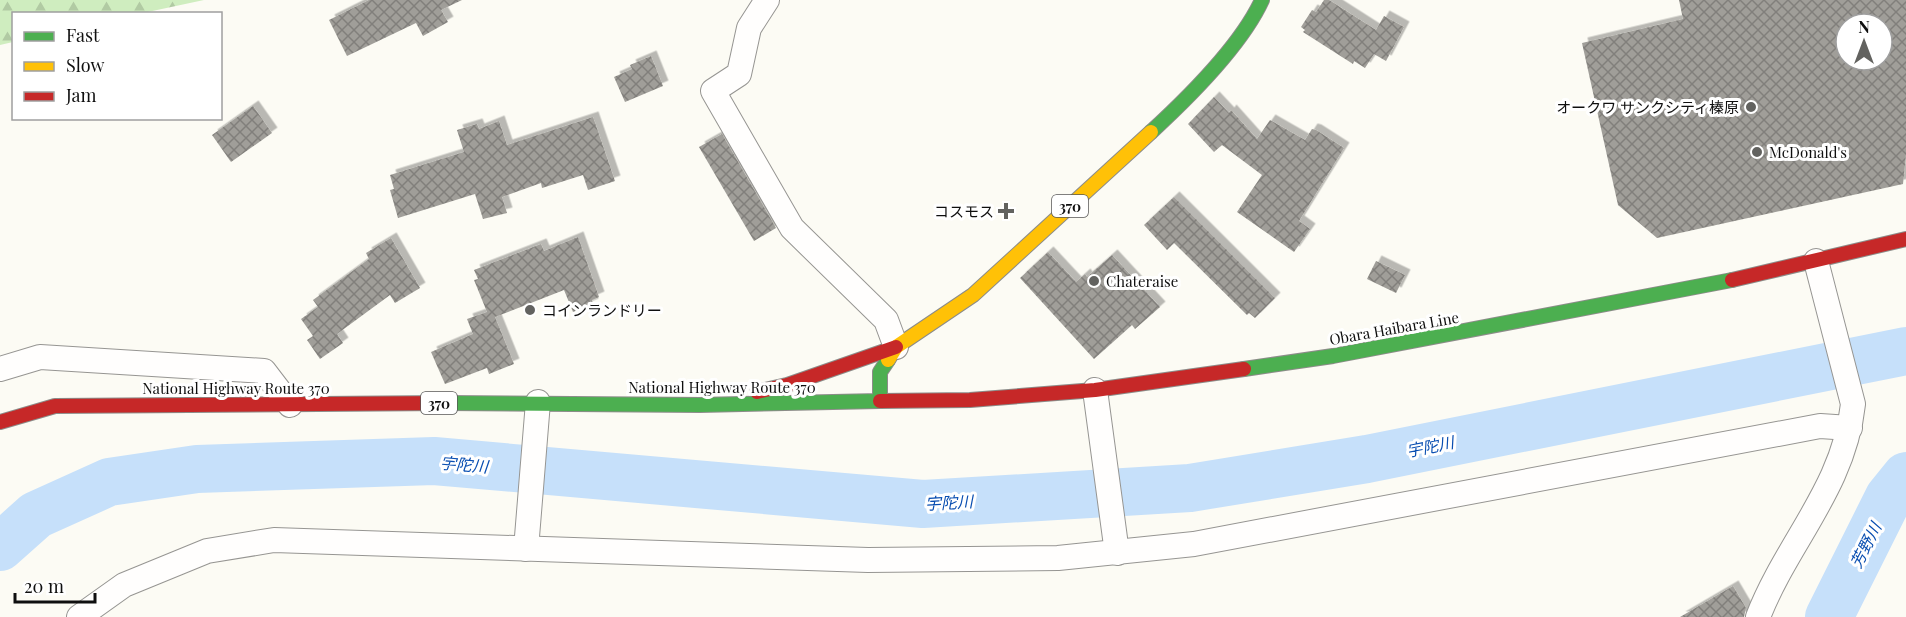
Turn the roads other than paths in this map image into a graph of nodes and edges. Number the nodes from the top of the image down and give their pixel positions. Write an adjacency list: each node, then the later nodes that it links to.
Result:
1 (767, 0): 5 (street)
2 (1262, 0): 5 (main road, 370)
3 (1906, 239): 4 (main road, Obara Haibara Line)
4 (1816, 261): 7 (main road, Obara Haibara Line); 13 (street)
5 (896, 347): 8 (main road, 370); 10 (main road)
6 (0, 369): 9 (street)
7 (1095, 390): 8 (main road, Obara Haibara Line); 15 (street)
8 (880, 401): 10 (main road, National Highway Route 370 / 370)
9 (290, 405): 11 (main road, National Highway Route 370 / 370); 12 (main road, National Highway Route 370 / 370)
10 (700, 405): 11 (main road, National Highway Route 370 / 370)
11 (537, 412): 14 (street)
12 (0, 422)
13 (1850, 428): 15 (street); 17 (street)
14 (526, 544): 15 (street); 16 (street)
15 (1116, 548)
16 (79, 617)
17 (1758, 617)

